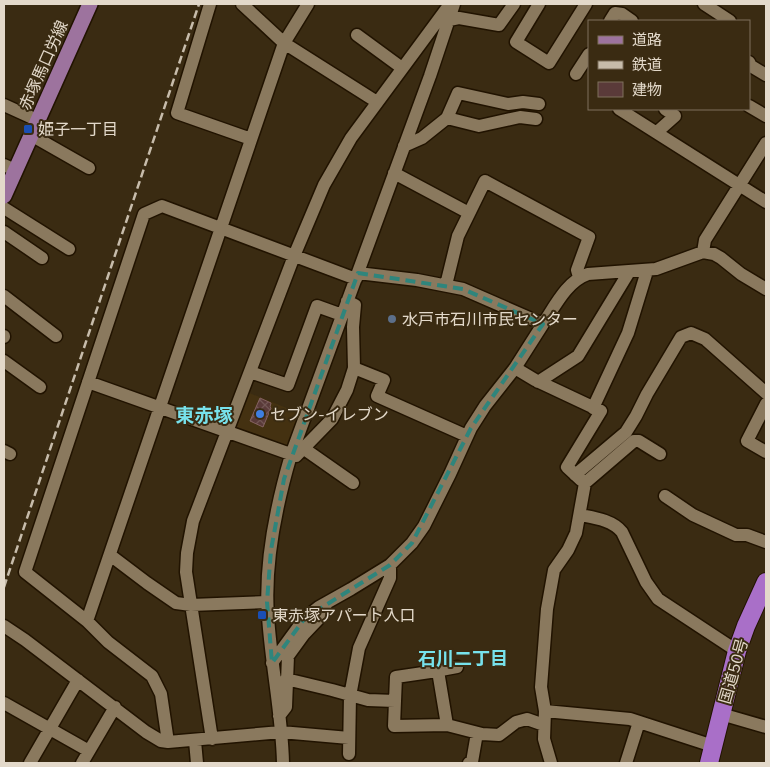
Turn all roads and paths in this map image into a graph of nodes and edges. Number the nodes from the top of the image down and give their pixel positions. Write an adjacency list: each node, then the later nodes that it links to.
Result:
1 (90, 4): 32 (main road, 赤塚馬口労線)
2 (210, 4): 35 (street)
3 (242, 4): 15 (street)
4 (308, 4): 15 (street)
5 (452, 4): 10 (street); 18 (street)
6 (514, 4): 10 (street)
7 (539, 4): 8 (street)
8 (586, 4)
9 (704, 4): 13 (street)
10 (450, 20): 37 (street)
11 (611, 20): 12 (street)
12 (631, 20)
13 (728, 20)
14 (357, 35): 18 (street)
15 (284, 43): 21 (street); 35 (street)
16 (588, 56): 19 (street)
17 (750, 64): 20 (street)
18 (402, 68): 21 (street)
19 (576, 74)
20 (766, 75)
21 (377, 102): 50 (street)
22 (520, 102): 23 (street); 29 (street); 30 (street)
23 (539, 104)
24 (4, 105): 32 (street)
25 (750, 107): 28 (street)
26 (621, 110): 33 (street)
27 (667, 110): 33 (street)
28 (766, 116)
29 (520, 117): 30 (street); 31 (street)
30 (447, 118): 37 (street)
31 (536, 119)
32 (37, 120): 34 (main road, 赤塚馬口労線)
33 (657, 132): 41 (street)
34 (30, 135): 38 (main road, 赤塚馬口労線); 39 (street)
35 (251, 139): 46 (street)
36 (766, 143): 41 (street)
37 (404, 146): 40 (street)
38 (10, 168): 42 (main road, 赤塚馬口労線)
39 (89, 168)
40 (394, 173): 45 (street); 54 (street)
41 (740, 186): 43 (street); 49 (street)
42 (4, 196)
43 (766, 202)
44 (4, 208): 48 (street)
45 (469, 214): 55 (street); 56 (street)
46 (222, 229): 50 (street); 67 (street); 72 (street)
47 (4, 232): 51 (street)
48 (69, 249)
49 (703, 252): 52 (street); 57 (street)
50 (294, 256): 54 (street); 66 (street)
51 (42, 258)
52 (647, 271): 53 (street); 73 (street)
53 (629, 272): 55 (street); 68 (street)
54 (356, 276): 56 (street); 59 (street)
55 (578, 277): 61 (street)
56 (446, 285): 61 (street)
57 (766, 289)
58 (4, 296): 62 (street)
59 (347, 301): 60 (street); 64 (street)
60 (342, 315): 66 (street); 79 (street)
61 (543, 324): 65 (street)
62 (56, 336)
63 (4, 361): 69 (street)
64 (354, 368): 75 (street); 76 (street)
65 (515, 368): 68 (street); 75 (street)
66 (250, 372): 74 (street)
67 (88, 382): 72 (street); 91 (street)
68 (538, 382): 73 (street)
69 (40, 387)
70 (766, 394): 80 (street)
71 (766, 404): 77 (street)
72 (160, 408): 74 (street); 85 (street)
73 (593, 408): 80 (street)
74 (227, 431): 79 (street); 90 (street)
75 (467, 436): 86 (street)
76 (303, 448): 79 (street); 81 (street)
77 (766, 452)
78 (660, 454): 80 (street)
79 (291, 455): 88 (street)
80 (580, 479): 83 (street)
81 (353, 483)
82 (665, 496): 84 (street)
83 (580, 515): 93 (street); 103 (street)
84 (766, 542)
85 (110, 555): 90 (street); 91 (street)
86 (390, 565): 89 (street); 99 (street)
87 (764, 593): 93 (highway, 国道50号)
88 (267, 602): 90 (street); 94 (street)
89 (326, 603): 94 (street); 97 (street)
90 (190, 605): 114 (street)
91 (88, 621): 116 (street)
92 (4, 626): 98 (street)
93 (737, 651): 104 (highway, 国道50号)
94 (272, 663): 105 (street)
95 (457, 667): 96 (street)
96 (438, 671): 100 (street); 107 (street)
97 (286, 679): 99 (street); 105 (street)
98 (78, 680): 102 (street); 110 (street)
99 (350, 696): 100 (street); 113 (street)
100 (395, 701): 107 (street)
101 (4, 703): 110 (street)
102 (115, 708): 116 (street); 119 (street)
103 (545, 711): 106 (street); 108 (street)
104 (721, 714): 109 (street); 118 (highway, 国道50号)
105 (279, 716): 111 (street)
106 (639, 722): 118 (street); 125 (street)
107 (447, 725): 112 (street)
108 (544, 725): 112 (street); 124 (street)
109 (766, 727)
110 (50, 728): 119 (street); 120 (street)
111 (281, 732): 113 (street); 114 (street); 122 (street)
112 (477, 733): 123 (street)
113 (349, 738): 117 (street)
114 (212, 739): 115 (street)
115 (195, 741): 116 (street); 121 (street)
116 (168, 742)
117 (349, 754)
118 (711, 755)
119 (88, 759)
120 (30, 763)
121 (197, 763)
122 (284, 763)
123 (469, 763)
124 (552, 763)
125 (626, 763)

